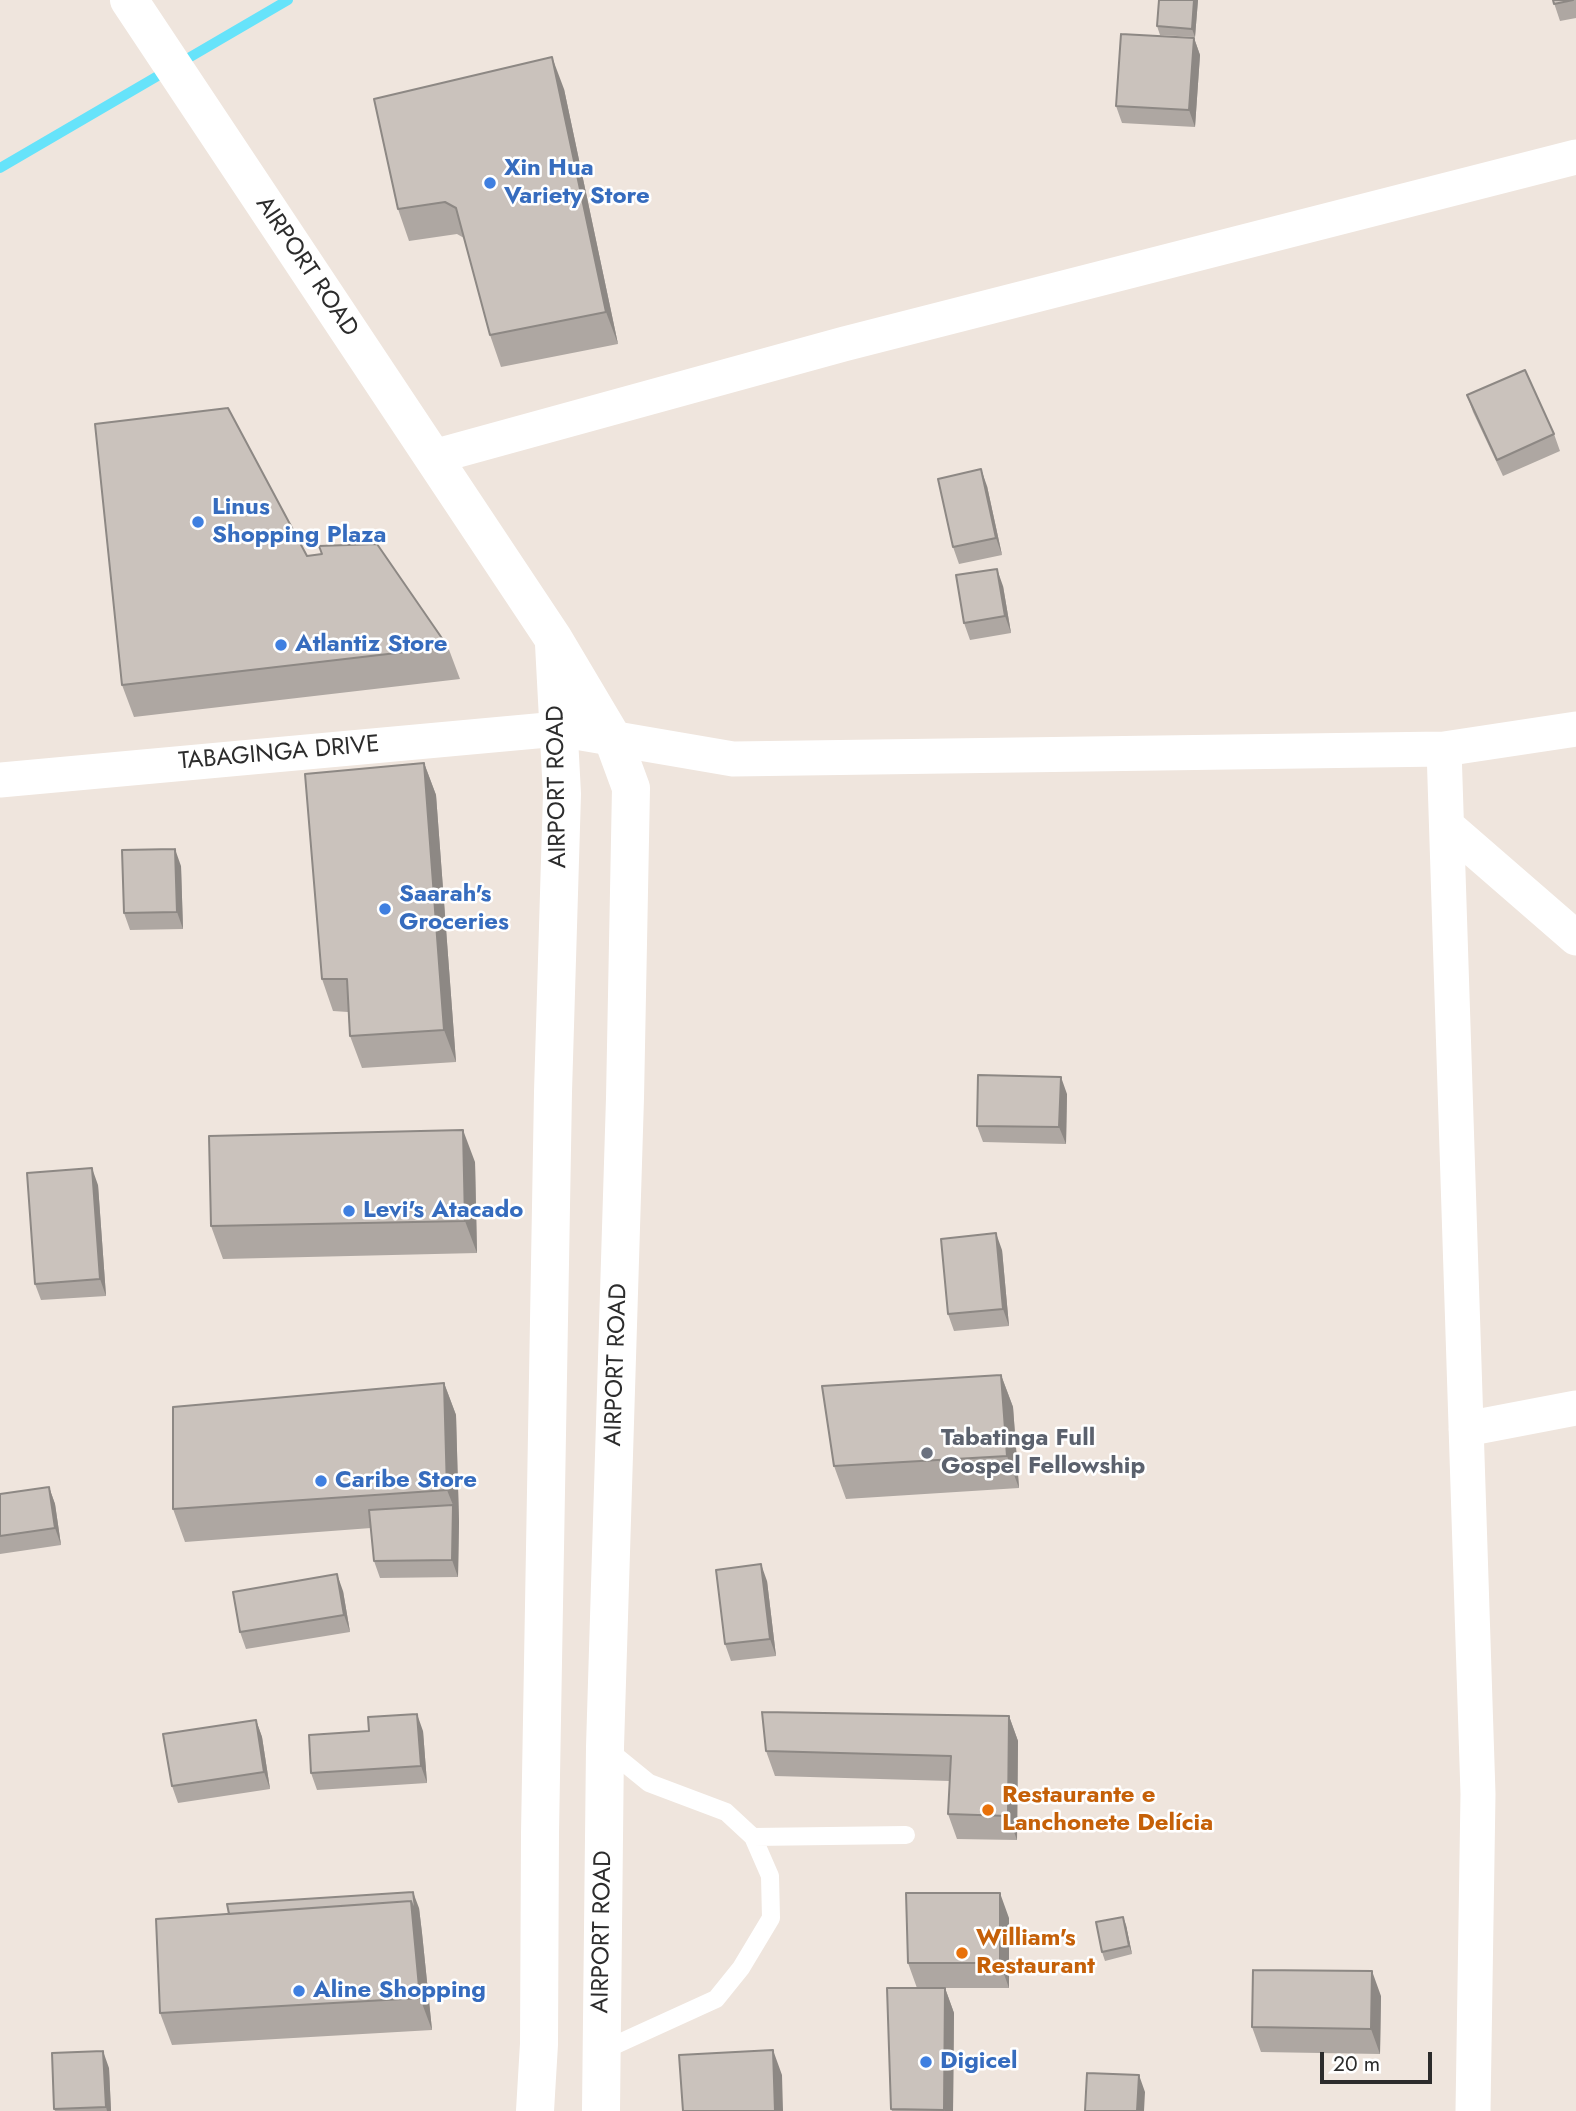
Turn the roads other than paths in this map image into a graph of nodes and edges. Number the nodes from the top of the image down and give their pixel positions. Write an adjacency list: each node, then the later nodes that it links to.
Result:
1 (129, 0): 3 (street, AIRPORT ROAD)
2 (1576, 157): 3 (street)
3 (433, 457): 4 (street, AIRPORT ROAD)
4 (553, 638): 5 (street, AIRPORT ROAD); 7 (street, AIRPORT ROAD)
5 (558, 729): 7 (street, TABAGINGA DRIVE); 9 (street, TABAGINGA DRIVE); 18 (street, AIRPORT ROAD)
6 (1576, 729): 8 (street, TABAGINGA DRIVE)
7 (613, 739): 8 (street, TABAGINGA DRIVE); 14 (street, AIRPORT ROAD)
8 (1444, 749): 10 (street)
9 (0, 780)
10 (1447, 826): 11 (street); 13 (street)
11 (1576, 937)
12 (1576, 1408): 13 (street)
13 (1466, 1429): 20 (street)
14 (605, 1747): 16 (lane); 17 (street, AIRPORT ROAD)
15 (906, 1835): 16 (lane)
16 (753, 1837): 17 (lane)
17 (602, 2051): 19 (street, AIRPORT ROAD)
18 (535, 2111)
19 (601, 2111)
20 (1473, 2111)

